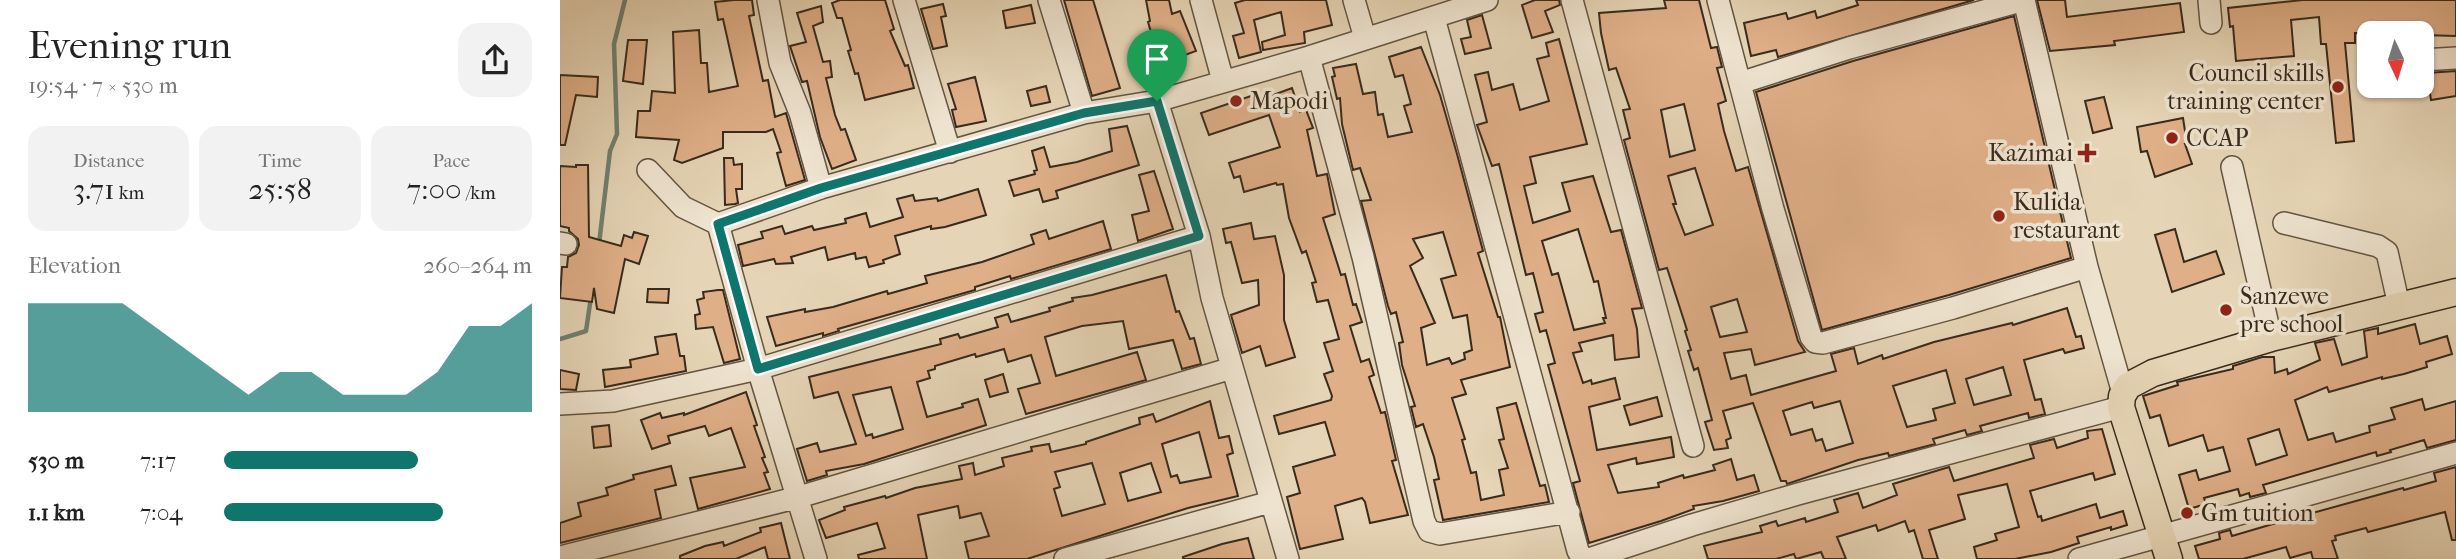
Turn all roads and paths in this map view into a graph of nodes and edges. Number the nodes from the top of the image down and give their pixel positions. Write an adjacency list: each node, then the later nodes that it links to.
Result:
1 (768, 0): 23 (street)
2 (904, 0): 20 (street)
3 (1049, 0): 19 (street)
4 (1200, 0): 16 (street)
5 (1354, 0): 12 (street)
6 (1487, 0): 10 (street)
7 (1573, 0): 35 (street)
8 (1718, 0): 17 (street)
9 (2209, 0): 11 (street)
10 (1434, 18): 12 (street); 39 (street)
11 (2211, 23)
12 (1365, 38): 13 (street)
13 (1309, 57): 16 (street); 39 (street)
14 (2456, 58): 15 (street)
15 (2434, 59)
16 (1223, 81): 18 (street)
17 (1740, 83): 27 (street); 27 (street)
18 (1157, 101): 19 (street); 26 (street)
19 (1084, 113): 20 (street)
20 (950, 152): 23 (street)
21 (2232, 167): 30 (street)
22 (648, 170): 25 (street)
23 (821, 188): 25 (street)
24 (2284, 223): 29 (street)
25 (718, 224): 32 (street)
26 (1199, 236): 31 (street); 32 (street)
27 (2087, 267): 33 (street)
28 (2456, 292): 29 (main road)
29 (2399, 306): 30 (main road)
30 (2271, 338): 33 (main road)
31 (1232, 368): 37 (street); 38 (street)
32 (758, 369): 34 (street); 37 (street)
33 (2122, 400): 39 (street); 40 (main road)
34 (560, 404)
35 (1693, 446)
36 (2456, 453): 40 (street)
37 (799, 497): 41 (street); 42 (street)
38 (1270, 502): 43 (street); 44 (street)
39 (1569, 512)
40 (2166, 547): 45 (street)
41 (560, 557)
42 (816, 559)
43 (1065, 559)
44 (1288, 559)
45 (2079, 559)

